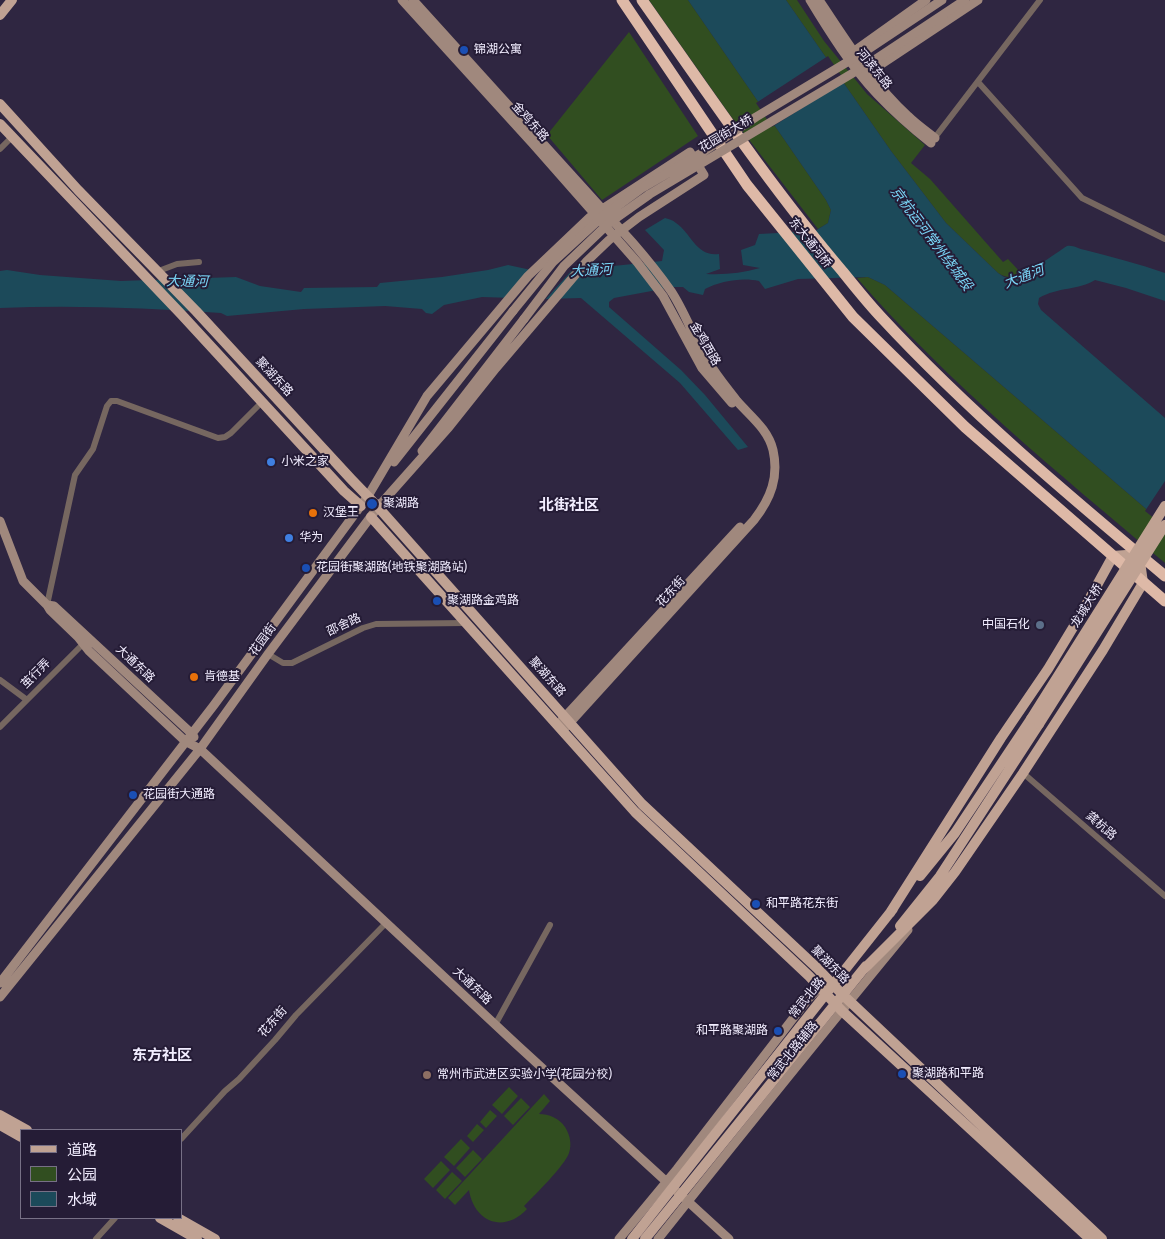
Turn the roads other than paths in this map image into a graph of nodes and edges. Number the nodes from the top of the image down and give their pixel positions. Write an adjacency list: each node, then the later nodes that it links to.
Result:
1 (12, 0): 13 (main road)
2 (402, 0): 22 (main road, 金鸡东路)
3 (413, 0): 22 (main road, 金鸡东路)
4 (622, 0): 42 (highway, 东大通河桥)
5 (642, 0): 41 (highway, 东大通河桥)
6 (810, 0): 14 (main road, 河滨东路)
7 (819, 0): 14 (main road, 河滨东路)
8 (926, 0): 14 (main road)
9 (942, 0): 30 (main road, 花园街大桥, bridge)
10 (965, 0): 31 (main road, 花园街大桥, bridge)
11 (978, 0): 15 (main road)
12 (1040, 0): 16 (street)
13 (0, 14)
14 (851, 54): 15 (main road, 河滨东路)
15 (866, 74): 20 (main road, 河滨东路)
16 (978, 82): 20 (street); 24 (street)
17 (0, 104): 28 (main road, 聚湖东路)
18 (0, 124): 19 (main road, 聚湖东路)
19 (13, 136): 21 (street); 32 (main road, 聚湖东路)
20 (933, 141)
21 (0, 149)
22 (598, 211): 23 (main road, 金鸡东路); 23 (main road); 34 (main road)
23 (618, 233): 25 (main road, 金鸡东路); 27 (main road, 金鸡东路); 36 (main road)
24 (1165, 239)
25 (647, 260): 29 (main road, 金鸡西路)
26 (199, 262): 28 (street)
27 (637, 262): 29 (main road, 金鸡西路)
28 (159, 274): 34 (main road, 聚湖东路)
29 (668, 294): 33 (main road, 金鸡西路)
30 (513, 311): 34 (main road, 花园街)
31 (524, 319): 36 (main road, 花园街)
32 (262, 402): 35 (main road, 聚湖东路); 46 (street)
33 (772, 460): 52 (main road, 花东街)
34 (368, 496): 35 (main road, 花园街); 36 (main road, 聚湖东路)
35 (361, 506): 38 (main road, 聚湖东路); 56 (main road, 花园街)
36 (378, 506): 38 (main road, 花园街); 52 (main road, 聚湖东路)
37 (1165, 506): 53 (main road, 龙城大桥, bridge)
38 (371, 517): 47 (main road, 聚湖东路); 49 (main road, 花园街)
39 (0, 521): 46 (main road, 大通东路)
40 (1165, 525): 53 (main road, 龙城大桥, bridge)
41 (1139, 554): 42 (main road); 43 (highway, 东大通河桥); 44 (main road)
42 (1113, 556): 44 (highway, 东大通河桥); 63 (main road)
43 (1165, 576)
44 (1143, 583): 45 (highway, 东大通河桥); 59 (main road)
45 (1165, 601)
46 (47, 605): 48 (main road, 大通东路)
47 (466, 623): 49 (street, 邵舍路); 55 (main road, 聚湖东路)
48 (86, 641): 51 (street, 茧行弄); 56 (main road, 大通东路); 57 (main road, 大通东路)
49 (268, 654): 58 (main road, 花园街)
50 (0, 680): 51 (street)
51 (27, 700): 54 (street, 茧行弄)
52 (567, 719): 55 (main road, 花东街); 68 (main road, 聚湖东路)
53 (1035, 722): 60 (main road, 常武北路); 63 (main road, 常武北路)
54 (0, 727)
55 (560, 728): 69 (main road, 聚湖东路)
56 (191, 733): 57 (main road, 花园街); 58 (main road, 大通东路)
57 (185, 741): 58 (main road, 大通东路); 67 (main road, 花园街)
58 (200, 749): 64 (main road, 大通东路); 70 (main road, 花园街)
59 (1023, 773): 61 (street, 龚杭路); 62 (main road)
60 (940, 876): 62 (main road); 66 (main road, 常武北路)
61 (1165, 896)
62 (933, 900): 66 (main road); 71 (main road)
63 (890, 912): 68 (main road, 常武北路)
64 (386, 923): 73 (main road, 大通东路); 78 (street, 花东街)
65 (550, 925): 73 (street)
66 (863, 970): 71 (main road, 常武北路)
67 (0, 983)
68 (834, 985): 69 (main road, 常武北路); 71 (main road, 聚湖东路)
69 (822, 992): 72 (main road, 聚湖东路); 79 (main road, 常武北路)
70 (0, 997)
71 (846, 998): 72 (main road, 常武北路); 92 (main road, 聚湖东路)
72 (838, 1007): 79 (main road, 常武北路); 91 (main road, 聚湖东路)
73 (495, 1025): 79 (main road, 大通东路)
74 (0, 1115): 76 (main road)
75 (0, 1125): 77 (main road)
76 (25, 1129)
77 (20, 1136)
78 (182, 1138)
79 (677, 1191): 86 (main road); 87 (main road, 常武北路); 88 (main road, 常武北路); 89 (main road); 90 (main road, 大通东路)
80 (114, 1219): 83 (street)
81 (162, 1219): 84 (main road)
82 (180, 1219): 85 (main road)
83 (96, 1239)
84 (196, 1239)
85 (215, 1239)
86 (619, 1239)
87 (632, 1239)
88 (645, 1239)
89 (658, 1239)
90 (729, 1239)
91 (1090, 1239)
92 (1102, 1239)

